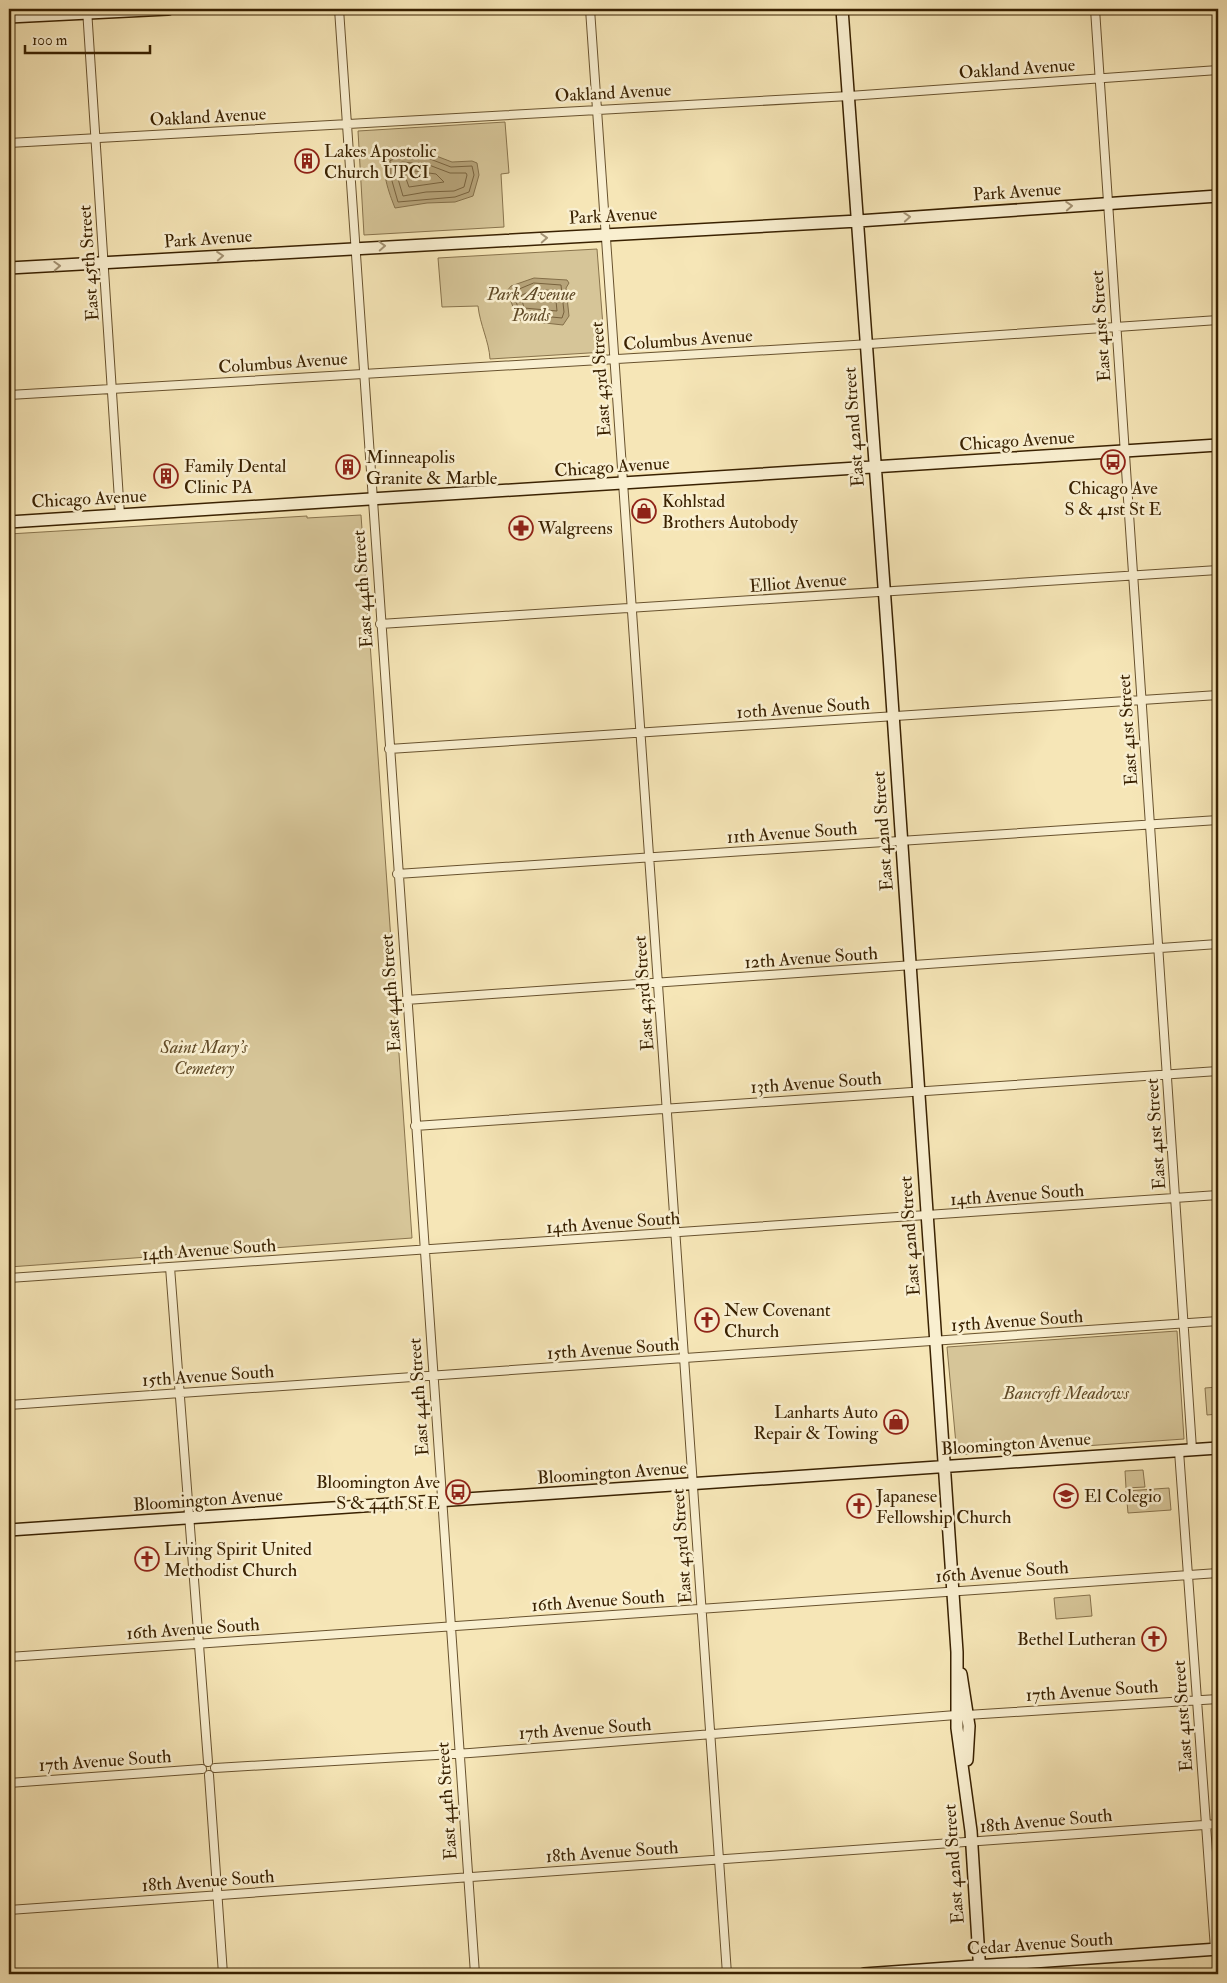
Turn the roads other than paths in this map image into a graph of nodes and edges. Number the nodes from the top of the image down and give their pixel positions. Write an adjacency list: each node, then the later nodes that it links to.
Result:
1 (168, 9): 6 (street)
2 (339, 9): 12 (street, East 44th Street)
3 (590, 9): 11 (street, East 43rd Street)
4 (842, 9): 10 (street, East 42nd Street)
5 (1095, 9): 9 (street, East 41st Street)
6 (87, 11): 7 (street); 13 (street, East 45th Street)
7 (9, 17)
8 (1218, 70): 9 (street, Oakland Avenue)
9 (1100, 78): 10 (street, Oakland Avenue); 16 (street, East 41st Street)
10 (849, 96): 11 (street, Oakland Avenue); 17 (street, East 42nd Street)
11 (597, 110): 12 (street, Oakland Avenue); 18 (street, East 43rd Street)
12 (346, 124): 13 (street, Oakland Avenue); 19 (street, East 44th Street)
13 (96, 138): 14 (street, Oakland Avenue); 20 (street, East 45th Street)
14 (9, 143)
15 (1218, 196): 16 (street, Park Avenue)
16 (1108, 204): 17 (street, Park Avenue, one-way to 16); 23 (street, East 41st Street)
17 (858, 221): 18 (street, Park Avenue); 24 (street, East 42nd Street)
18 (606, 234): 19 (street, Park Avenue, one-way to 18); 25 (street, East 43rd Street)
19 (355, 248): 20 (street, Park Avenue, one-way to 19); 26 (street, East 44th Street)
20 (105, 263): 21 (street, Park Avenue, one-way to 20); 27 (street, East 45th Street)
21 (9, 268)
22 (1218, 320): 23 (street, Columbus Avenue)
23 (1116, 327): 24 (street, Columbus Avenue); 30 (street, East 41st Street)
24 (866, 344): 25 (street, Columbus Avenue); 31 (street, East 42nd Street)
25 (615, 360): 26 (street, Columbus Avenue); 32 (street, East 43rd Street)
26 (363, 373): 27 (street, Columbus Avenue); 33 (street, East 44th Street)
27 (113, 389): 28 (street, Columbus Avenue); 34 (street, East 45th Street)
28 (9, 395)
29 (1218, 445): 30 (street, Chicago Avenue)
30 (1125, 452): 31 (street, Chicago Avenue); 37 (street, East 41st Street)
31 (874, 468): 32 (street, Chicago Avenue); 38 (street, East 42nd Street)
32 (624, 484): 33 (street, Chicago Avenue); 39 (street, East 43rd Street)
33 (372, 499): 34 (street, Chicago Avenue); 40 (street, East 44th Street)
34 (120, 515): 35 (street, Chicago Avenue)
35 (9, 522)
36 (1218, 570): 37 (street, Elliot Avenue)
37 (1133, 576): 38 (street, Elliot Avenue); 42 (street, East 41st Street)
38 (884, 592): 39 (street, Elliot Avenue); 43 (street, East 42nd Street)
39 (632, 609): 40 (street, Elliot Avenue); 44 (street, East 43rd Street)
40 (380, 624): 45 (street, East 44th Street)
41 (1218, 695): 42 (street, 10th Avenue South)
42 (1142, 700): 43 (street, 10th Avenue South); 47 (street, East 41st Street)
43 (892, 717): 44 (street, 10th Avenue South); 48 (street, East 42nd Street)
44 (641, 734): 45 (street, 10th Avenue South); 49 (street, East 43rd Street)
45 (389, 749): 50 (street, East 44th Street)
46 (1218, 820): 47 (street, 11th Avenue South)
47 (1149, 825): 48 (street, 11th Avenue South); 52 (street, East 41st Street)
48 (901, 840): 49 (street, 11th Avenue South); 53 (street, East 42nd Street)
49 (649, 859): 50 (street, 11th Avenue South); 54 (street, East 43rd Street)
50 (398, 874): 55 (street, East 44th Street)
51 (1218, 944): 52 (street, 12th Avenue South)
52 (1158, 948): 53 (street, 12th Avenue South); 57 (street, East 41st Street)
53 (909, 967): 54 (street, 12th Avenue South); 58 (street, East 42nd Street)
54 (658, 983): 55 (street, 12th Avenue South); 59 (street, East 43rd Street)
55 (406, 1000): 60 (street, East 44th Street)
56 (1218, 1071): 57 (street, 13th Avenue South)
57 (1167, 1074): 58 (street, 13th Avenue South); 62 (street, East 41st Street)
58 (918, 1091): 59 (street, 13th Avenue South); 63 (street, East 42nd Street)
59 (666, 1108): 60 (street, 13th Avenue South); 64 (street, East 43rd Street)
60 (415, 1126): 65 (street, East 44th Street)
61 (1218, 1195): 62 (street, 14th Avenue South)
62 (1176, 1199): 63 (street, 14th Avenue South); 69 (street, East 41st Street)
63 (926, 1216): 64 (street, 14th Avenue South); 70 (street, East 42nd Street)
64 (675, 1233): 65 (street, 14th Avenue South); 71 (street, East 43rd Street)
65 (424, 1251): 66 (street, 14th Avenue South); 72 (street, East 44th Street)
66 (170, 1267): 67 (street, 14th Avenue South); 73 (street)
67 (9, 1278)
68 (1218, 1322): 69 (street, 15th Avenue South)
69 (1183, 1324): 70 (street, 15th Avenue South); 76 (street, East 41st Street)
70 (935, 1342): 71 (street, 15th Avenue South); 78 (street, East 42nd Street)
71 (684, 1359): 72 (street, 15th Avenue South); 79 (street, East 43rd Street)
72 (432, 1376): 73 (street, 15th Avenue South); 80 (street, East 44th Street)
73 (181, 1393): 74 (street, 15th Avenue South); 81 (street)
74 (9, 1405)
75 (1218, 1448): 76 (street, Bloomington Avenue)
76 (1192, 1449): 77 (street, Bloomington Avenue)
77 (1179, 1450): 78 (street, Bloomington Avenue); 84 (street, East 41st Street)
78 (943, 1467): 79 (street, Bloomington Avenue); 85 (street, East 42nd Street)
79 (693, 1484): 80 (street, Bloomington Avenue); 86 (street, East 43rd Street)
80 (441, 1502): 81 (street, Bloomington Avenue); 87 (street, East 44th Street)
81 (190, 1518): 82 (street, Bloomington Avenue); 88 (street)
82 (9, 1530)
83 (1218, 1573): 84 (street, 16th Avenue South)
84 (1188, 1576): 85 (street, 16th Avenue South); 90 (street, East 41st Street)
85 (952, 1591): 86 (street, 16th Avenue South); 92 (street, East 42nd Street)
86 (701, 1610): 87 (street, 16th Avenue South); 93 (street, East 43rd Street)
87 (450, 1626): 88 (street, 16th Avenue South); 94 (street, East 44th Street)
88 (199, 1644): 89 (street, 16th Avenue South); 95 (street)
89 (9, 1657)
90 (1196, 1699): 91 (street, 17th Avenue South); 92 (street, 17th Avenue South); 100 (street, East 41st Street)
91 (1218, 1699)
92 (962, 1715): 93 (street, 17th Avenue South); 101 (street, East 42nd Street)
93 (710, 1735): 94 (street, 17th Avenue South); 102 (street, East 43rd Street)
94 (459, 1754): 96 (street, 17th Avenue South); 103 (street, East 44th Street)
95 (205, 1766): 96 (street); 97 (street); 98 (street, 17th Avenue South)
96 (215, 1768): 97 (street)
97 (209, 1775): 104 (street)
98 (9, 1783)
99 (1218, 1824): 100 (street, 18th Avenue South)
100 (1206, 1825): 101 (street, 18th Avenue South); 106 (street, East 41st Street)
101 (971, 1842): 102 (street, 18th Avenue South); 107 (street, East 42nd Street)
102 (719, 1859): 103 (street, 18th Avenue South); 110 (street, East 43rd Street)
103 (468, 1877): 104 (street, 18th Avenue South); 109 (street, East 44th Street)
104 (218, 1896): 105 (street, 18th Avenue South); 108 (street)
105 (9, 1910)
106 (1216, 1949): 107 (street, Cedar Avenue South)
107 (980, 1970): 111 (street, Cedar Avenue South)
108 (223, 1974)
109 (475, 1974)
110 (727, 1974)
111 (864, 1974)

